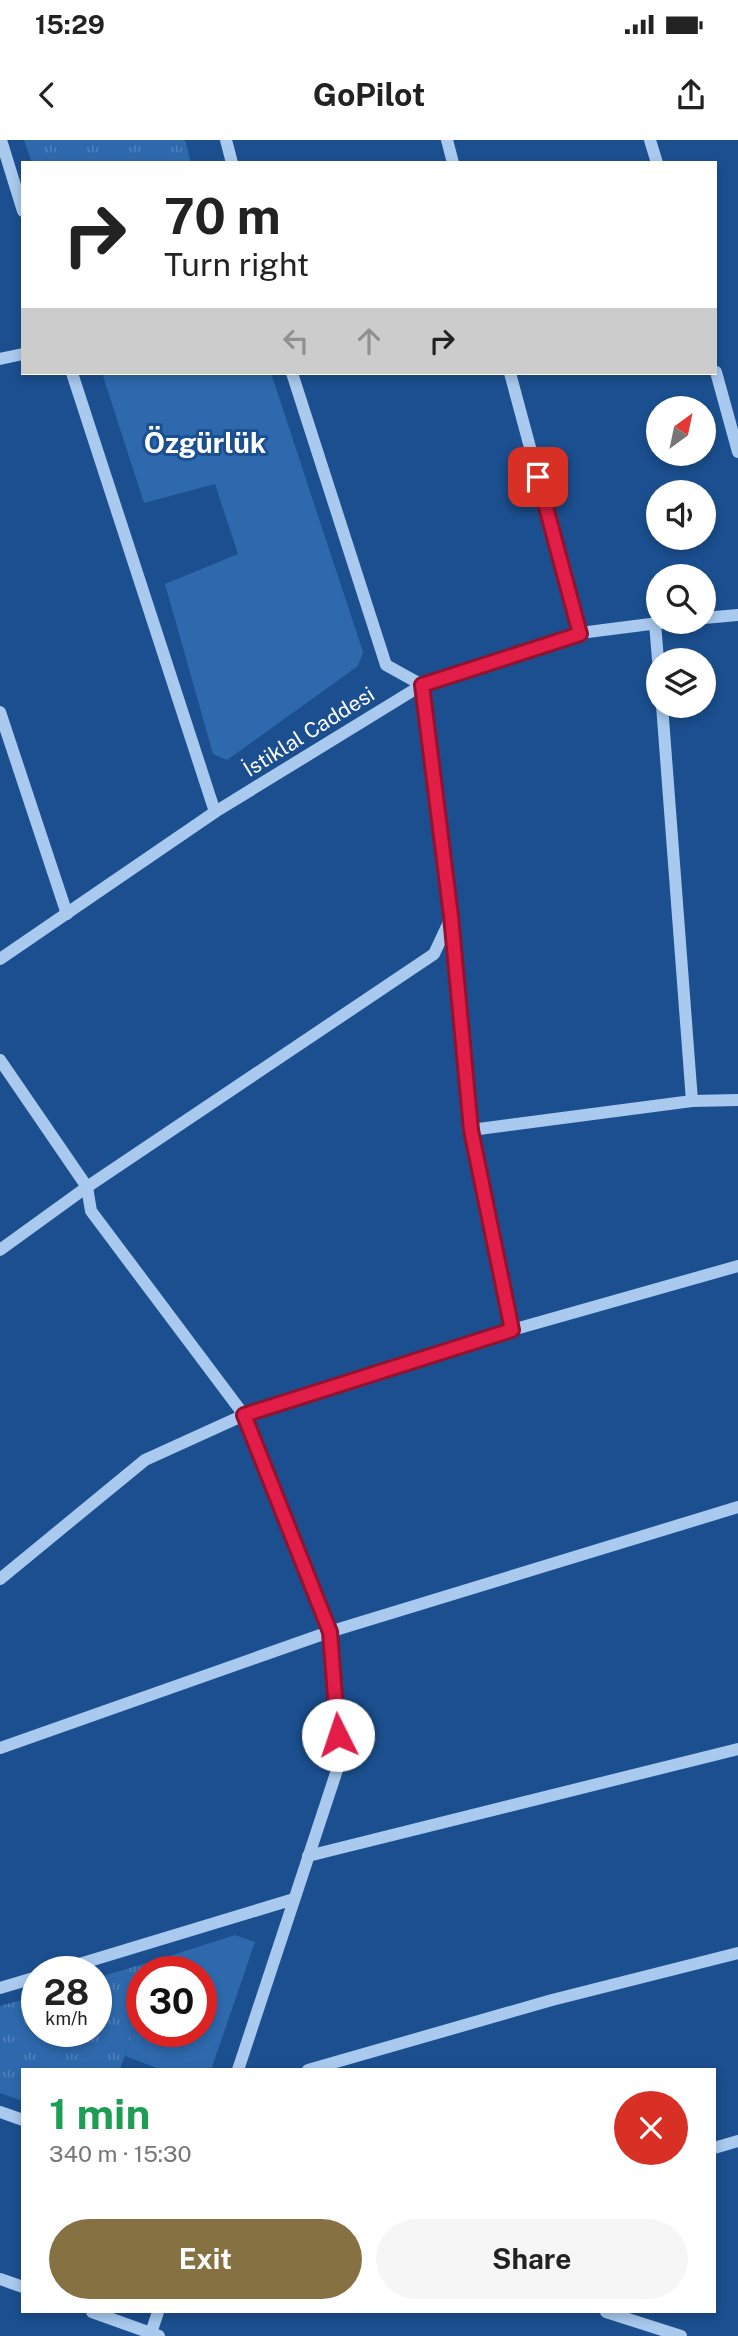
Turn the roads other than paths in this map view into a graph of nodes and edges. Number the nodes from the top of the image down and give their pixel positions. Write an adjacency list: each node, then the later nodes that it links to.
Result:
1 (1, 140): 8 (street)
2 (226, 140): 5 (street)
3 (447, 140): 6 (street)
4 (650, 140): 7 (street)
5 (231, 161)
6 (452, 161)
7 (653, 161)
8 (21, 205)
9 (21, 354): 10 (street)
10 (0, 359)
11 (73, 375): 23 (street)
12 (293, 375): 20 (street)
13 (511, 375): 19 (street)
14 (717, 375): 15 (street)
15 (738, 452)
16 (738, 615): 17 (street)
17 (716, 617)
18 (646, 624): 19 (street, İstiklal Caddesi)
19 (580, 634): 20 (street, İstiklal Caddesi)
20 (422, 685): 23 (street, İstiklal Caddesi); 25 (street)
21 (0, 712): 24 (street)
22 (663, 718): 29 (street)
23 (215, 812): 24 (street, İstiklal Caddesi)
24 (67, 914): 26 (street, İstiklal Caddesi)
25 (451, 916): 30 (street); 31 (street)
26 (0, 958)
27 (0, 1060): 31 (street)
28 (738, 1100): 29 (street)
29 (692, 1101): 30 (street)
30 (471, 1130): 34 (street)
31 (87, 1187): 32 (street); 35 (street)
32 (0, 1250)
33 (738, 1266): 34 (street)
34 (512, 1330): 35 (street)
35 (244, 1415): 37 (street); 38 (street)
36 (738, 1507): 38 (street)
37 (0, 1579)
38 (330, 1632): 39 (street); 41 (street)
39 (0, 1748)
40 (738, 1749): 41 (street)
41 (308, 1856): 42 (street)
42 (294, 1899): 44 (street); 47 (street)
43 (738, 1953): 48 (street)
44 (106, 1956)
45 (21, 1982): 46 (street)
46 (0, 1988)
47 (239, 2068)
48 (315, 2068)
49 (0, 2112): 50 (street)
50 (21, 2119)
51 (738, 2141): 52 (street)
52 (716, 2147)
53 (0, 2278): 54 (street)
54 (21, 2286)
55 (95, 2313): 58 (street)
56 (158, 2313): 58 (street)
57 (609, 2313): 59 (street)
58 (154, 2335)
59 (676, 2335)

